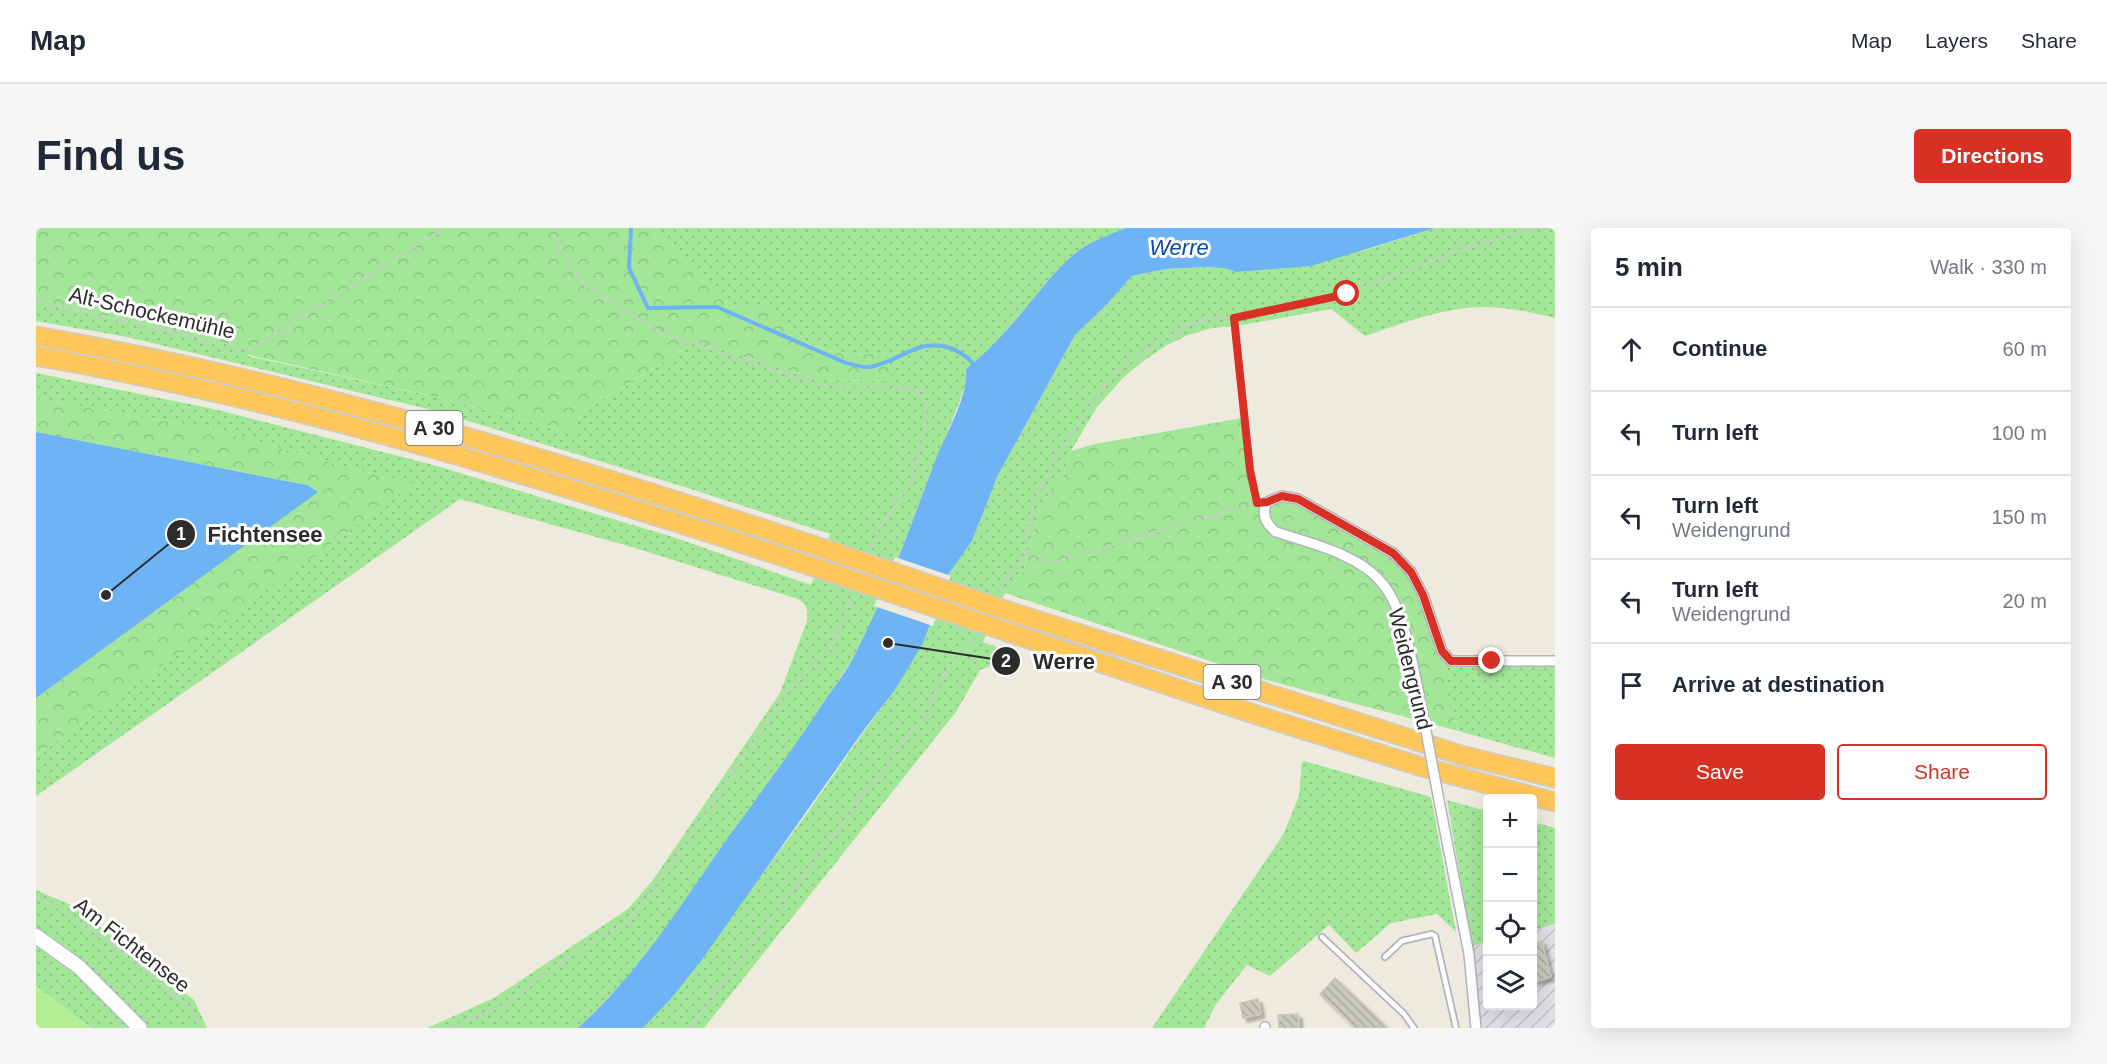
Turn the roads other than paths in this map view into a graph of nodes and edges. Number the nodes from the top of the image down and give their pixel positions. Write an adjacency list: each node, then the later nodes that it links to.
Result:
1 (36, 336): 4 (highway, A 30, bridge)
2 (36, 356): 5 (highway, A 30, bridge)
3 (1555, 661): 12 (street, Weidengrund, bridge)
4 (1555, 778)
5 (1555, 802)
6 (36, 936): 9 (main road)
7 (1322, 937): 10 (lane)
8 (1385, 957): 11 (lane)
9 (140, 1028)
10 (1414, 1028)
11 (1456, 1028)
12 (1476, 1028)

